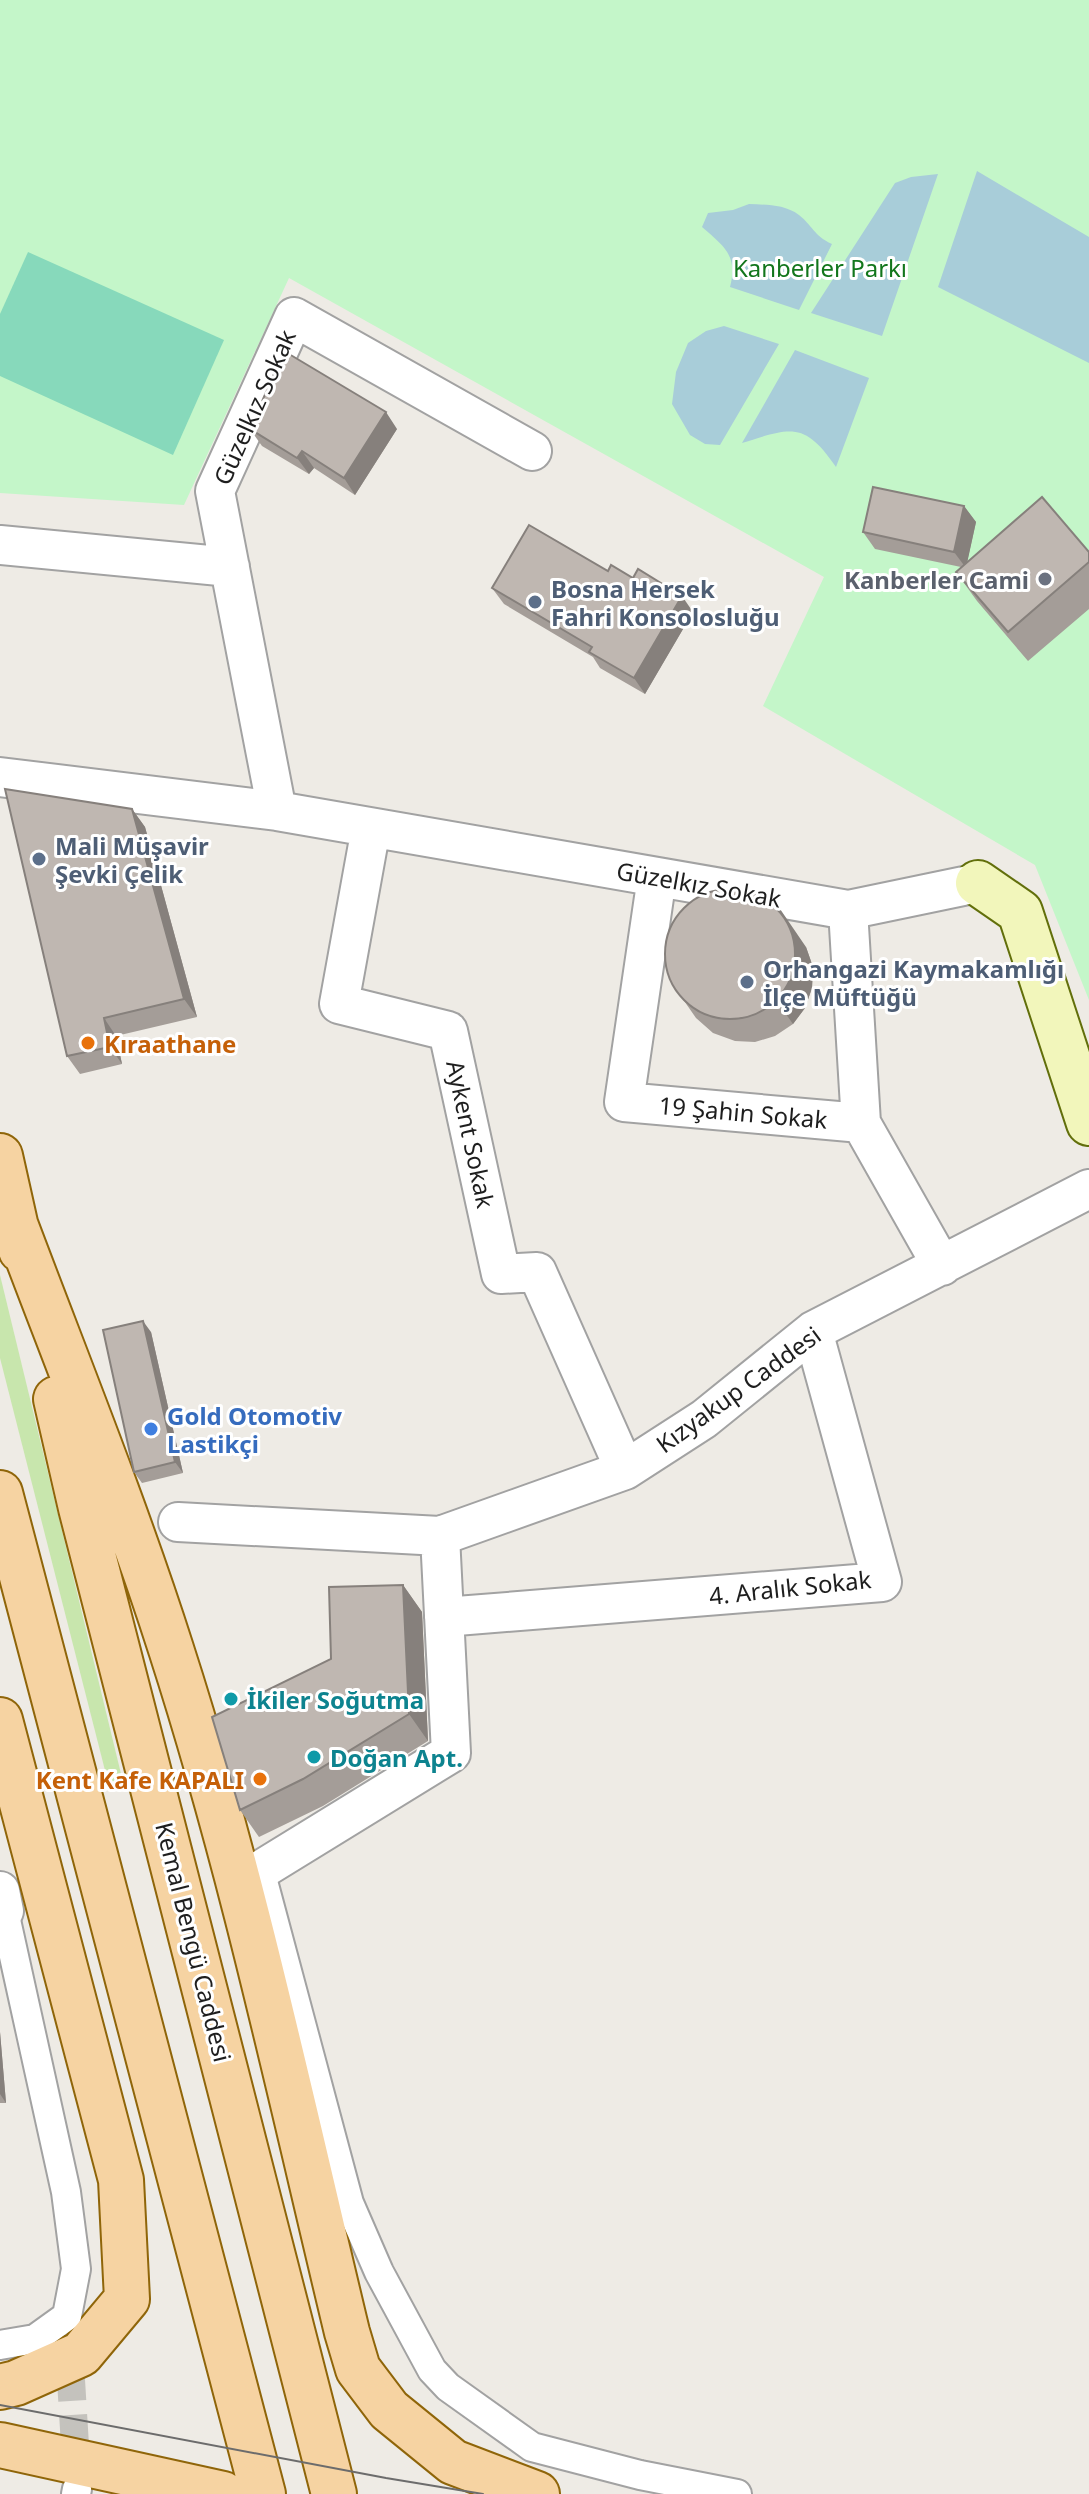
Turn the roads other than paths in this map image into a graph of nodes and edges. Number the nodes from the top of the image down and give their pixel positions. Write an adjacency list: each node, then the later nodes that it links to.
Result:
1 (532, 451): 3 (street, Güzelkız Sokak)
2 (0, 545): 3 (street)
3 (230, 567): 5 (street, Güzelkız Sokak)
4 (0, 777): 5 (street, Güzelkız Sokak)
5 (277, 811): 6 (street, Güzelkız Sokak)
6 (371, 828): 7 (street, Güzelkız Sokak); 18 (street, Aykent Sokak)
7 (657, 877): 9 (street, Güzelkız Sokak); 11 (street, 19 Şahin Sokak)
8 (978, 883): 9 (street, Güzelkız Sokak); 10 (main road)
9 (848, 910): 11 (street, 19 Şahin Sokak)
10 (1078, 1061): 12 (main road)
11 (861, 1123): 16 (street, 19 Şahin Sokak)
12 (1089, 1123)
13 (0, 1156): 15 (main road, Kemal Bengü Caddesi)
14 (1089, 1189): 16 (street, Kızyakup Caddesi)
15 (15, 1224): 24 (main road); 32 (main road, Kemal Bengü Caddesi)
16 (942, 1266): 17 (street, Kızyakup Caddesi)
17 (813, 1331): 18 (street, Kızyakup Caddesi); 22 (street, 4. Aralık Sokak)
18 (625, 1470): 21 (street, Kızyakup Caddesi)
19 (0, 1493): 31 (main road)
20 (178, 1522): 21 (street, Kızyakup Caddesi)
21 (440, 1536): 22 (street)
22 (444, 1617): 24 (street)
23 (0, 1720): 27 (main road)
24 (249, 1877): 29 (street); 29 (main road)
25 (1, 1904): 26 (street)
26 (0, 2345)
27 (0, 2387)
28 (0, 2445): 30 (main road)
29 (534, 2468): 33 (street)
30 (206, 2493)
31 (263, 2494)
32 (334, 2494)
33 (737, 2494)

